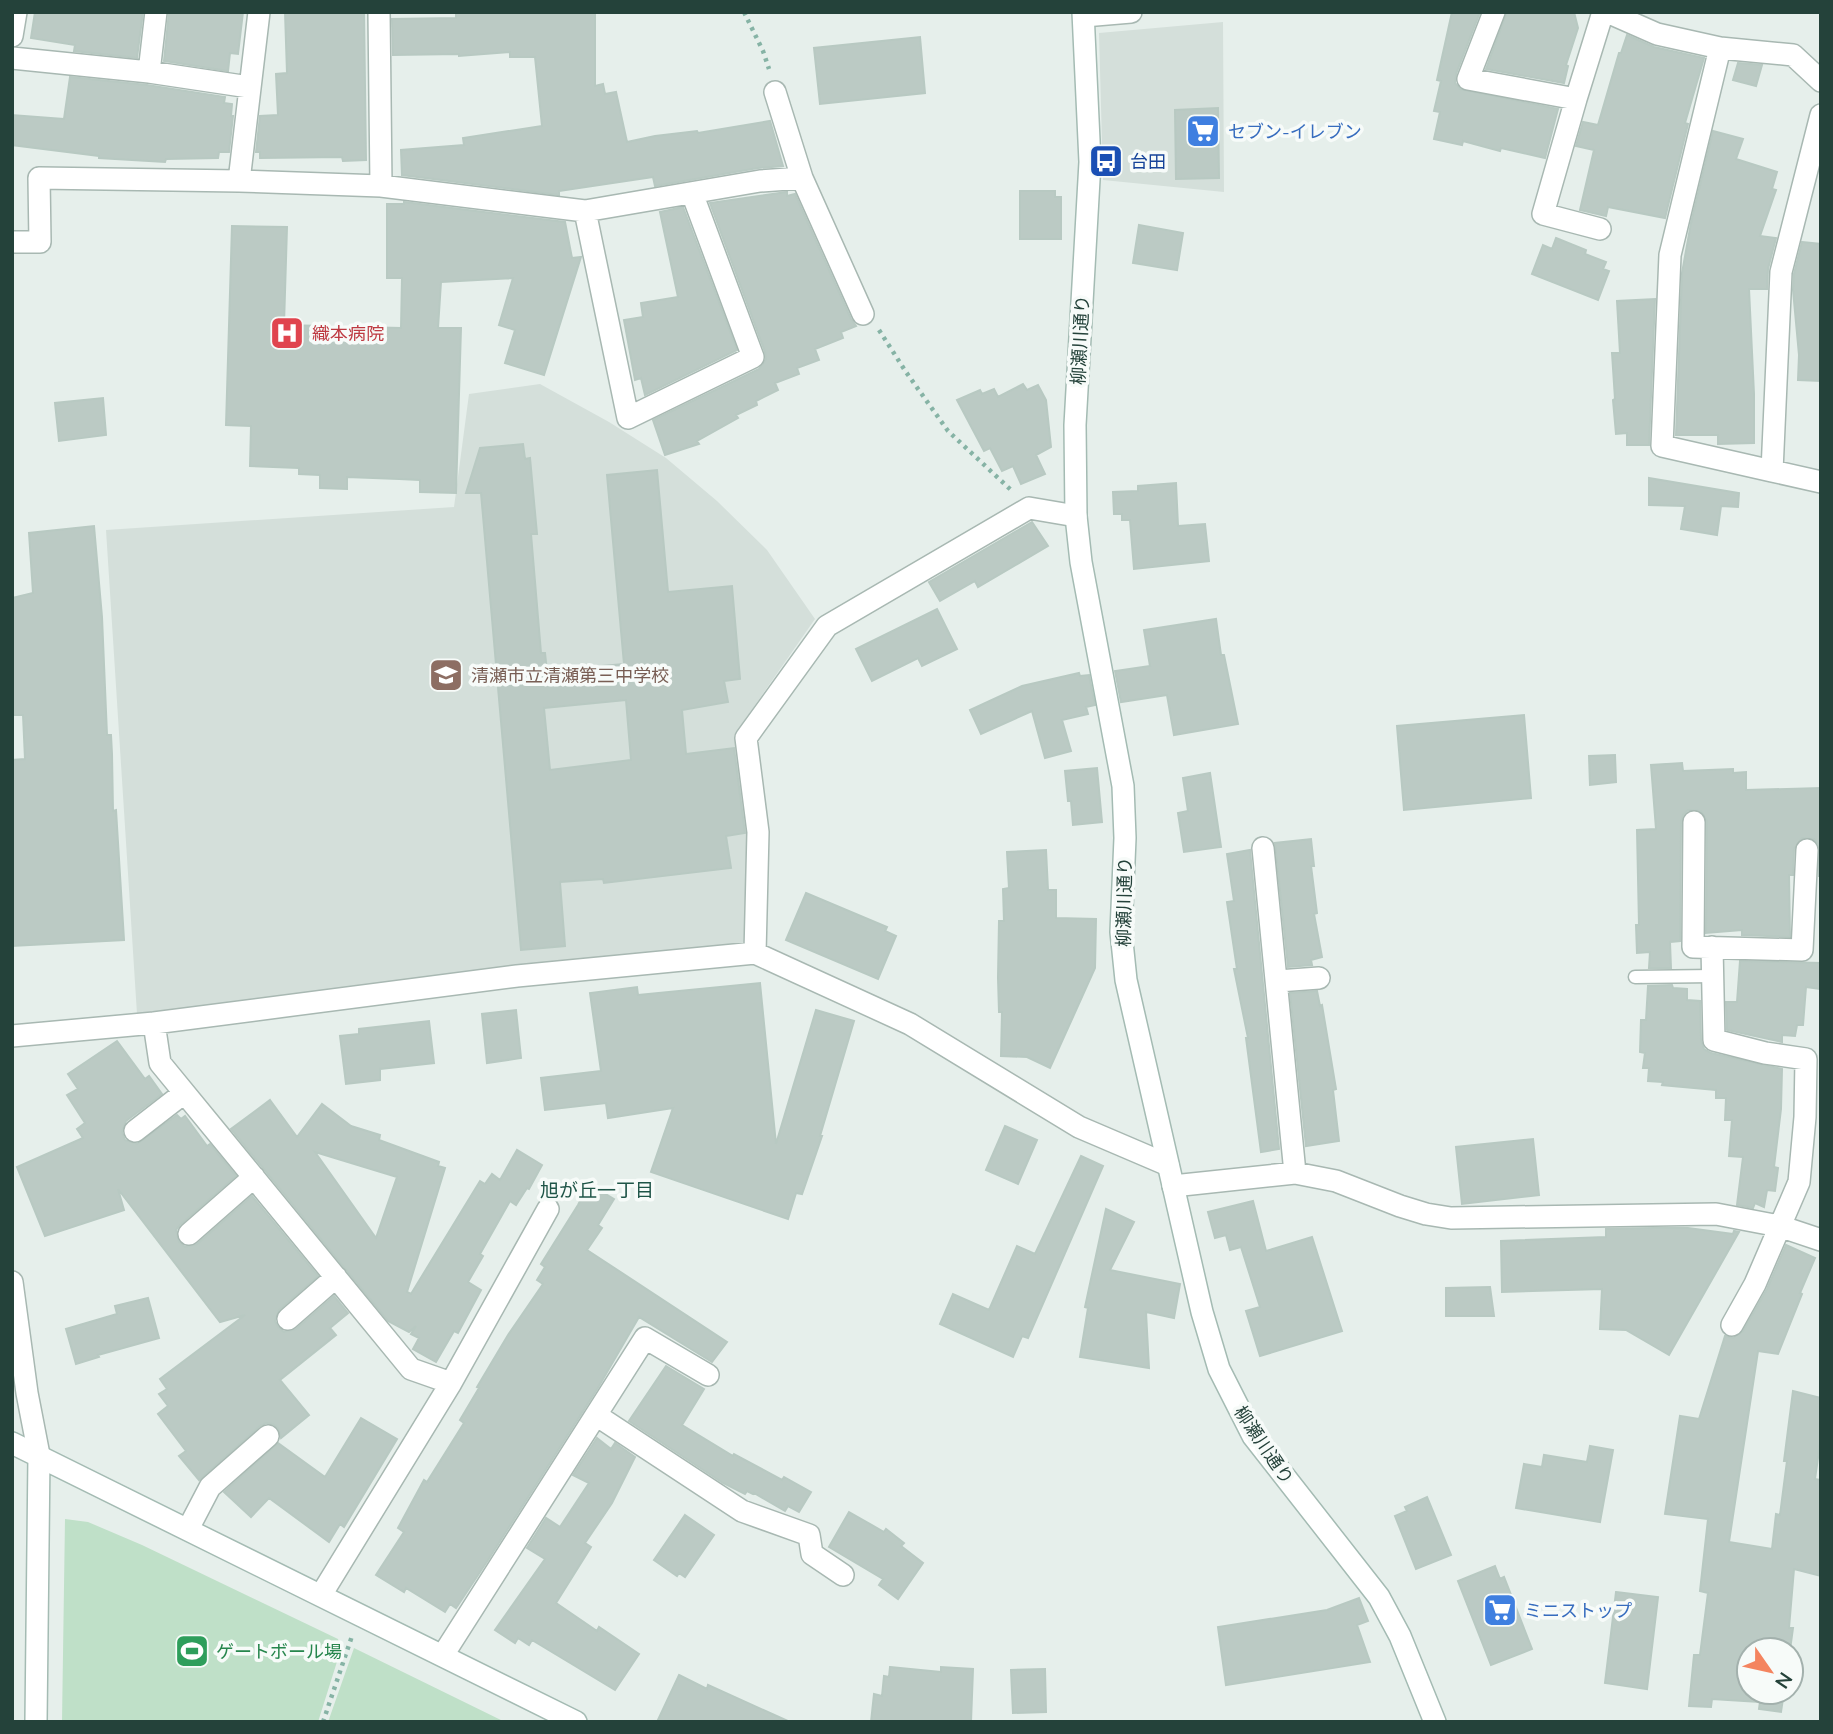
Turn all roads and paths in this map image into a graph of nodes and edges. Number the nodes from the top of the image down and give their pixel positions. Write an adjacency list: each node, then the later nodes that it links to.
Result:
1 (16, 12): 10 (street)
2 (156, 12): 13 (street)
3 (259, 12): 15 (street)
4 (379, 12): 21 (street)
5 (744, 12): 16 (path)
6 (1131, 12): 9 (street)
7 (1494, 12): 17 (street)
8 (1605, 12): 11 (street); 17 (street)
9 (1084, 14): 30 (street, 柳瀬川通り)
10 (12, 36)
11 (1720, 48): 14 (street); 27 (street)
12 (12, 58): 13 (street)
13 (149, 72): 15 (street)
14 (1821, 81)
15 (249, 87): 20 (street)
16 (775, 92): 19 (street)
17 (1576, 99): 24 (street)
18 (1821, 116): 27 (street)
19 (803, 178): 22 (street); 26 (street)
20 (239, 180): 21 (street); 25 (street)
21 (381, 186): 23 (street)
22 (692, 193): 23 (street); 23 (street)
23 (585, 211)
24 (1600, 229)
25 (12, 242)
26 (863, 314): 29 (path)
27 (1772, 471): 28 (street)
28 (1821, 482)
29 (1028, 508): 30 (street); 35 (street)
30 (1076, 516): 44 (street, 柳瀬川通り)
31 (1694, 822): 34 (street)
32 (1264, 848): 39 (street)
33 (1807, 850): 34 (street)
34 (1712, 947): 36 (street)
35 (755, 953): 40 (street); 44 (street)
36 (1713, 976): 37 (lane); 49 (street)
37 (1635, 977)
38 (1319, 978): 39 (street)
39 (1278, 981): 45 (street)
40 (154, 1023): 41 (street); 42 (street)
41 (12, 1036)
42 (184, 1093): 43 (street); 46 (street)
43 (135, 1131)
44 (1168, 1165): 47 (street, 柳瀬川通り)
45 (1295, 1173): 47 (street); 49 (street)
46 (254, 1177): 50 (street); 52 (street)
47 (1173, 1186): 70 (street, 柳瀬川通り)
48 (548, 1209): 57 (street)
49 (1779, 1226): 51 (street); 55 (street)
50 (189, 1234)
51 (1821, 1240)
52 (336, 1277): 54 (street); 57 (street)
53 (12, 1282): 61 (street)
54 (288, 1319)
55 (1732, 1325)
56 (708, 1375): 58 (street)
57 (451, 1383): 64 (street)
58 (596, 1415): 63 (street); 66 (street)
59 (268, 1436): 62 (street)
60 (12, 1443): 61 (street)
61 (39, 1455): 62 (street); 67 (street)
62 (188, 1529): 64 (street)
63 (843, 1575)
64 (321, 1595): 65 (street)
65 (359, 1614): 66 (street); 68 (path)
66 (443, 1655): 69 (street)
67 (36, 1722)
68 (323, 1722)
69 (576, 1722)
70 (1434, 1722)

